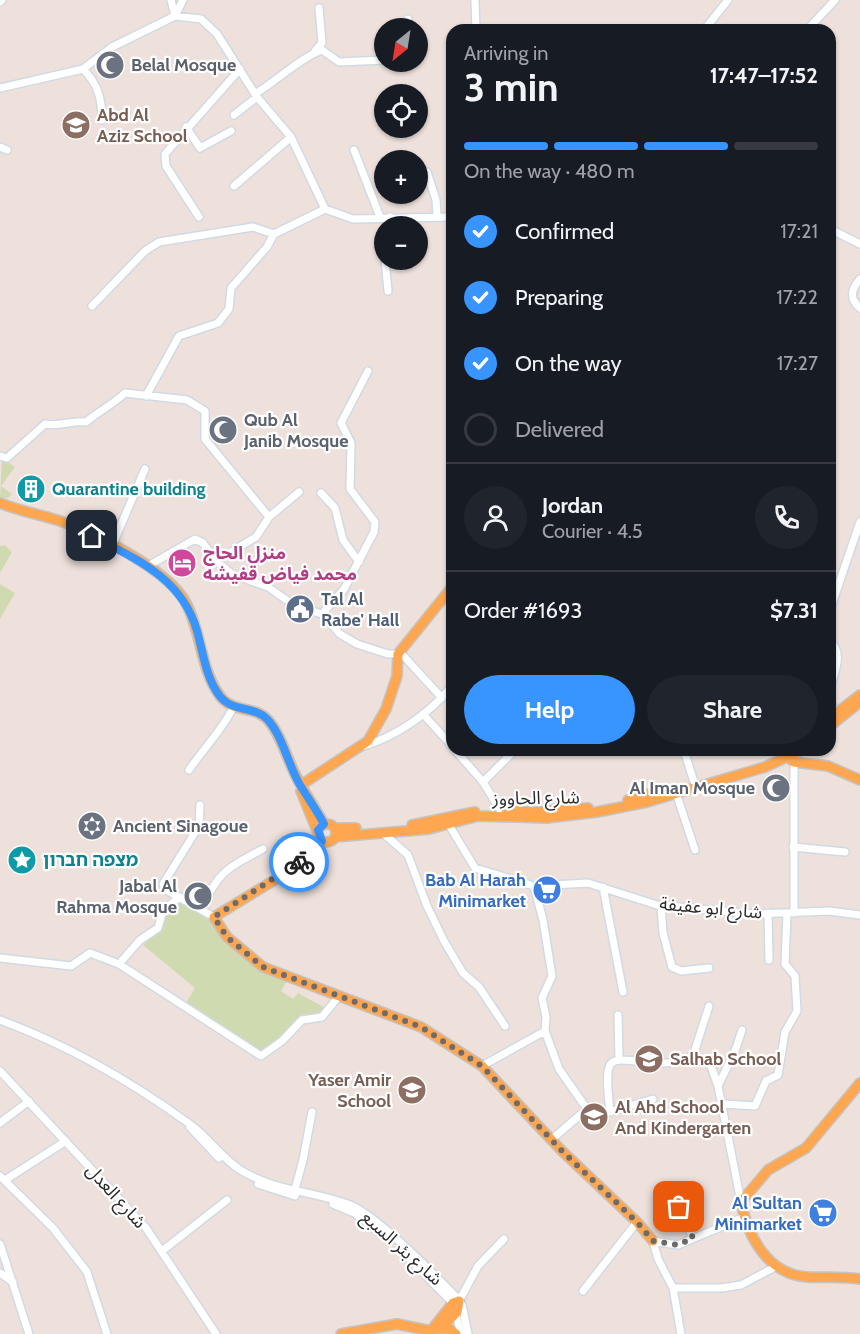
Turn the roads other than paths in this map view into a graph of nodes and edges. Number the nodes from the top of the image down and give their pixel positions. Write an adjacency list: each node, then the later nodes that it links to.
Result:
1 (171, 0): 7 (street)
2 (183, 0): 7 (street)
3 (475, 0): 8 (street)
4 (728, 0): 9 (street)
5 (835, 0): 10 (street)
6 (320, 8): 11 (street)
7 (175, 16): 13 (street); 14 (street)
8 (476, 24)
9 (709, 24)
10 (813, 24)
11 (314, 53): 12 (street); 16 (street)
12 (374, 60)
13 (83, 69): 15 (street); 18 (street)
14 (240, 69): 16 (street); 19 (street)
15 (0, 88)
16 (256, 95): 17 (street); 21 (street)
17 (234, 115)
18 (102, 120)
19 (186, 127): 20 (street); 29 (street)
20 (231, 131)
21 (291, 137): 24 (street); 25 (street)
22 (354, 150): 26 (street)
23 (428, 175): 28 (street)
24 (234, 186)
25 (325, 209): 30 (street); 33 (street)
26 (380, 216)
27 (428, 216): 28 (street)
28 (437, 216): 31 (street)
29 (199, 217)
30 (374, 217)
31 (446, 217)
32 (836, 232): 34 (street)
33 (274, 234): 38 (street); 41 (street)
34 (860, 244)
35 (386, 270): 37 (street)
36 (860, 279): 39 (street)
37 (387, 291)
38 (92, 306)
39 (860, 308)
40 (368, 371): 51 (street)
41 (146, 396): 42 (street); 47 (street)
42 (1, 456)
43 (146, 469): 49 (street)
44 (299, 492): 47 (street)
45 (321, 493): 51 (street)
46 (0, 503): 49 (main road)
47 (269, 517): 50 (street)
48 (860, 522): 53 (street)
49 (112, 546): 52 (main road)
50 (216, 561): 52 (street); 55 (street)
51 (359, 562): 55 (street)
52 (148, 566): 63 (main road)
53 (836, 592)
54 (446, 594): 57 (main road)
55 (322, 614): 57 (street)
56 (836, 648): 58 (street)
57 (399, 653): 61 (street); 68 (main road)
58 (836, 666)
59 (446, 693): 61 (street)
60 (860, 695): 64 (main road)
61 (442, 698): 65 (street)
62 (860, 702): 66 (main road)
63 (233, 708): 73 (street); 77 (main road)
64 (836, 713)
65 (423, 714): 67 (street); 68 (street)
66 (836, 721)
67 (446, 739)
68 (362, 747): 77 (main road)
69 (460, 756): 75 (street)
70 (509, 756): 75 (street)
71 (686, 756): 76 (street)
72 (790, 756): 74 (main road); 76 (main road); 78 (main road, شارع الحاووز); 86 (street)
73 (189, 770)
74 (860, 780)
75 (483, 782): 80 (street)
76 (694, 782): 80 (main road)
77 (301, 785): 81 (main road); 85 (main road)
78 (676, 793): 82 (main road, شارع الحاووز); 88 (street)
79 (200, 805): 92 (street)
80 (500, 810): 83 (main road)
81 (324, 824): 83 (main road); 85 (main road)
82 (449, 825): 84 (main road, شارع الحاووز); 90 (street, شارع ابو عفيفة)
83 (335, 832): 84 (main road, شارع الحاووز); 85 (main road)
84 (383, 832): 108 (street)
85 (320, 837): 98 (main road)
86 (793, 847): 89 (street); 96 (street)
87 (263, 849): 94 (street)
88 (694, 850)
89 (845, 852)
90 (534, 886): 91 (street, شارع ابو عفيفة); 110 (street)
91 (603, 887): 93 (street, شارع ابو عفيفة); 103 (street)
92 (180, 897): 94 (street); 101 (street)
93 (661, 906): 95 (street, شارع ابو عفيفة); 102 (street)
94 (201, 909): 98 (street)
95 (768, 913): 96 (street, شارع ابو عفيفة); 100 (street)
96 (791, 914): 97 (street, شارع ابو عفيفة); 120 (street)
97 (860, 915)
98 (214, 917): 104 (main road)
99 (0, 958): 101 (street)
100 (769, 960)
101 (119, 963): 104 (street)
102 (709, 968)
103 (623, 992)
104 (339, 996): 113 (main road)
105 (709, 1006): 111 (street)
106 (618, 1015): 112 (street)
107 (0, 1020): 128 (street, شارع بئر السبع)
108 (505, 1026)
109 (742, 1030): 116 (street)
110 (545, 1031): 113 (street); 121 (street)
111 (693, 1056): 112 (street); 116 (street)
112 (619, 1058): 123 (street)
113 (482, 1066): 125 (main road)
114 (0, 1071): 119 (street, شارع العدل)
115 (860, 1083): 117 (main road)
116 (718, 1086): 120 (street)
117 (857, 1090): 130 (main road)
118 (653, 1099): 123 (street)
119 (29, 1101): 124 (street); 126 (street, شارع العدل)
120 (723, 1104): 130 (street)
121 (587, 1109): 123 (street); 125 (street)
122 (312, 1112): 128 (street)
123 (610, 1112)
124 (0, 1123)
125 (552, 1139): 133 (main road)
126 (66, 1141): 127 (street); 138 (street, شارع العدل)
127 (2, 1178): 148 (street)
128 (294, 1194): 145 (street, شارع بئر السبع)
129 (226, 1200): 138 (street)
130 (741, 1202): 132 (main road)
131 (679, 1207): 134 (street)
132 (744, 1217): 134 (street); 139 (main road)
133 (637, 1222): 136 (main road); 144 (street)
134 (693, 1238): 136 (street)
135 (504, 1239): 145 (street)
136 (653, 1241): 143 (street)
137 (0, 1244): 142 (street)
138 (162, 1251): 149 (street, شارع العدل)
139 (777, 1266): 141 (main road); 143 (street)
140 (0, 1273): 142 (street)
141 (860, 1279)
142 (13, 1282): 147 (street)
143 (673, 1288): 153 (street)
144 (583, 1291)
145 (456, 1306): 146 (main road); 151 (street); 152 (street)
146 (432, 1331): 150 (main road); 151 (main road)
147 (29, 1334)
148 (107, 1334)
149 (216, 1334)
150 (341, 1334)
151 (459, 1334)
152 (468, 1334)
153 (681, 1334)

